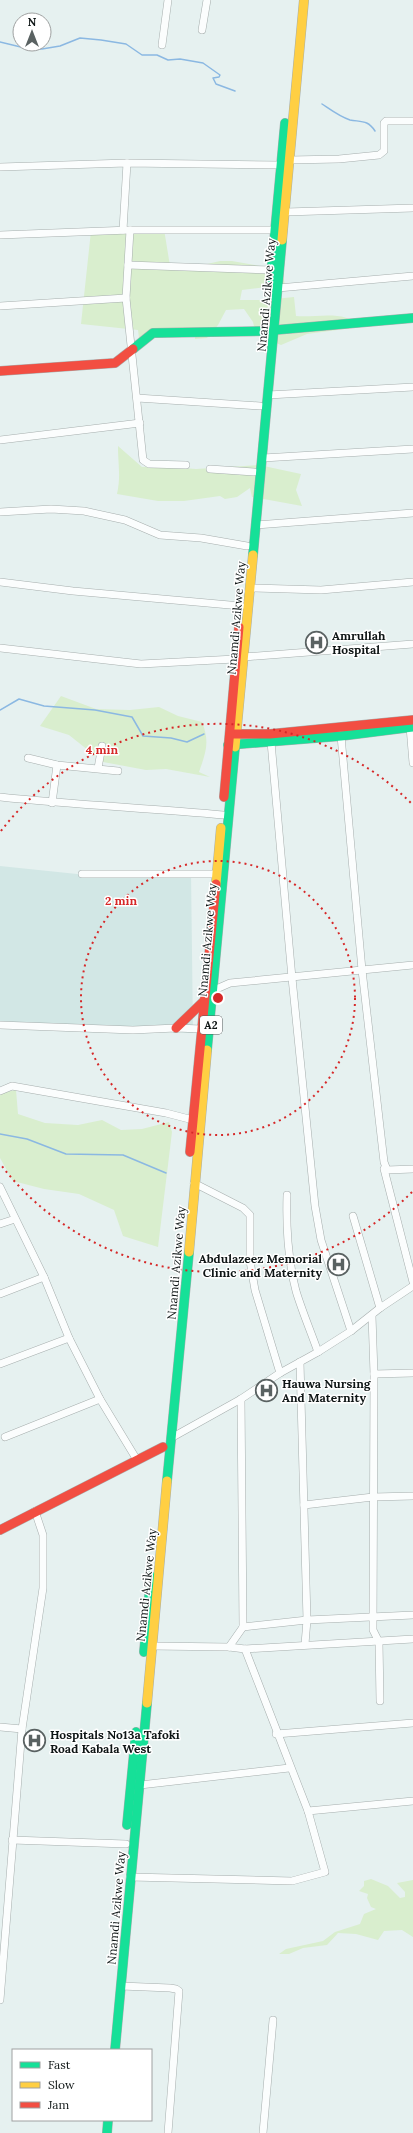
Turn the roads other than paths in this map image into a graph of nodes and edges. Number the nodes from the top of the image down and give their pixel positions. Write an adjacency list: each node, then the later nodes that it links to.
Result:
1 (168, 0): 6 (street)
2 (207, 0): 5 (street)
3 (297, 0): 10 (main road, Nnamdi Azikwe Way / A2)
4 (304, 0): 8 (main road, Nnamdi Azikwe Way / A2)
5 (202, 30)
6 (162, 45)
7 (413, 121): 8 (street)
8 (290, 160): 13 (main road, Nnamdi Azikwe Way / A2)
9 (127, 163): 10 (street); 11 (street); 14 (street)
10 (281, 165): 15 (main road, Nnamdi Azikwe Way / A2)
11 (0, 167)
12 (413, 208): 13 (street)
13 (286, 212): 20 (main road, Nnamdi Azikwe Way / A2)
14 (126, 230): 15 (street); 16 (street); 17 (street)
15 (276, 230): 18 (main road, Nnamdi Azikwe Way / A2)
16 (0, 235)
17 (128, 265): 18 (street); 21 (street)
18 (271, 270): 24 (main road, Nnamdi Azikwe Way / A2)
19 (413, 276): 20 (street)
20 (278, 288): 24 (main road, Nnamdi Azikwe Way / A2)
21 (126, 298): 22 (street); 25 (street)
22 (0, 306)
23 (413, 318): 24 (main road)
24 (270, 330): 25 (main road); 28 (main road, Nnamdi Azikwe Way / A2); 30 (main road, Nnamdi Azikwe Way / A2)
25 (132, 349): 26 (main road); 29 (street)
26 (0, 371)
27 (413, 387): 28 (street)
28 (268, 395): 34 (main road, Nnamdi Azikwe Way / A2)
29 (137, 398): 30 (street); 31 (street)
30 (260, 406): 37 (main road, Nnamdi Azikwe Way / A2)
31 (140, 424): 32 (street); 35 (street)
32 (0, 440)
33 (413, 450): 34 (street)
34 (263, 458): 40 (main road, Nnamdi Azikwe Way / A2)
35 (186, 465)
36 (210, 469): 37 (street)
37 (254, 472): 41 (main road, Nnamdi Azikwe Way / A2)
38 (0, 512): 41 (street)
39 (413, 513): 40 (street)
40 (256, 525): 45 (main road, Nnamdi Azikwe Way / A2)
41 (247, 546): 46 (main road, Nnamdi Azikwe Way / A2)
42 (0, 575): 43 (street)
43 (0, 582): 46 (street)
44 (413, 582): 45 (street)
45 (251, 588): 49 (main road, Nnamdi Azikwe Way / A2)
46 (241, 606): 49 (main road, Nnamdi Azikwe Way / A2)
47 (413, 644): 49 (street)
48 (0, 648): 49 (street)
49 (239, 658): 52 (main road, Nnamdi Azikwe Way / A2)
50 (412, 725): 51 (main road); 52 (main road); 56 (street)
51 (341, 736): 53 (main road); 66 (street)
52 (233, 739): 53 (main road); 62 (main road, Nnamdi Azikwe Way / A2); 68 (main road, Nnamdi Azikwe Way / A2)
53 (271, 742): 67 (street)
54 (102, 746): 58 (street)
55 (28, 758): 57 (street)
56 (413, 763)
57 (57, 765): 58 (street); 61 (street)
58 (98, 768): 59 (street)
59 (118, 770)
60 (0, 797): 61 (street)
61 (52, 803): 62 (street)
62 (222, 815): 64 (main road, Nnamdi Azikwe Way / A2)
63 (82, 874): 64 (street)
64 (216, 874): 69 (main road, Nnamdi Azikwe Way / A2)
65 (413, 964): 66 (street)
66 (362, 970): 67 (street); 76 (street)
67 (292, 978): 68 (street); 89 (street)
68 (214, 990): 77 (main road, Nnamdi Azikwe Way / A2)
69 (204, 1001): 71 (main road); 72 (main road, Nnamdi Azikwe Way / A2)
70 (0, 1025): 71 (street)
71 (176, 1028): 72 (street)
72 (202, 1029): 74 (main road, Nnamdi Azikwe Way / A2)
73 (0, 1091): 74 (street)
74 (193, 1120): 101 (main road, Nnamdi Azikwe Way / A2)
75 (384, 1168): 84 (street)
76 (413, 1169)
77 (194, 1183): 94 (street); 100 (main road, Nnamdi Azikwe Way / A2)
78 (0, 1187): 81 (street)
79 (287, 1195): 91 (street)
80 (353, 1216): 87 (street)
81 (15, 1219): 82 (street); 83 (street)
82 (0, 1224)
83 (44, 1276): 86 (street); 90 (street)
84 (413, 1282)
85 (413, 1286): 87 (street)
86 (0, 1294)
87 (380, 1308): 88 (street)
88 (372, 1316): 89 (street); 96 (street)
89 (351, 1331): 91 (street)
90 (69, 1338): 93 (street); 97 (street)
91 (318, 1352): 92 (street)
92 (300, 1362): 94 (street); 105 (street)
93 (0, 1364)
94 (280, 1373): 98 (street)
95 (413, 1373): 96 (street)
96 (374, 1374): 104 (street)
97 (100, 1399): 99 (street); 102 (street)
98 (241, 1399): 100 (street); 111 (street)
99 (5, 1437)
100 (171, 1438): 115 (main road, Nnamdi Azikwe Way / A2)
101 (163, 1447): 102 (main road); 128 (main road, Nnamdi Azikwe Way / A2)
102 (137, 1460): 106 (main road)
103 (413, 1496): 104 (street)
104 (374, 1498): 105 (street); 109 (street)
105 (304, 1504): 110 (street)
106 (35, 1511): 107 (main road); 121 (street)
107 (0, 1530)
108 (413, 1615): 109 (street)
109 (373, 1616): 110 (street); 113 (street)
110 (307, 1620): 111 (street); 114 (street)
111 (243, 1626): 116 (street)
112 (413, 1639): 113 (street)
113 (379, 1642): 114 (street); 118 (street)
114 (305, 1644): 117 (street)
115 (152, 1646): 116 (street); 124 (main road, Nnamdi Azikwe Way / A2)
116 (230, 1647): 117 (street)
117 (245, 1649): 122 (street)
118 (380, 1701)
119 (413, 1723): 122 (street)
120 (0, 1727): 121 (street)
121 (22, 1729): 127 (street)
122 (276, 1734): 123 (street)
123 (290, 1768): 124 (street); 126 (street)
124 (140, 1785): 129 (main road, Nnamdi Azikwe Way / A2)
125 (413, 1801): 126 (street)
126 (308, 1811): 129 (street)
127 (12, 1840): 128 (street); 130 (street)
128 (126, 1844): 134 (main road, Nnamdi Azikwe Way / A2)
129 (130, 1877): 131 (main road, Nnamdi Azikwe Way / A2)
130 (1, 1971): 132 (street)
131 (121, 1986): 135 (main road, Nnamdi Azikwe Way / A2); 140 (street)
132 (0, 2000)
133 (273, 2020): 141 (street)
134 (107, 2049)
135 (115, 2049)
136 (101, 2121): 138 (main road)
137 (108, 2121): 139 (main road)
138 (100, 2133)
139 (107, 2133)
140 (168, 2133)
141 (263, 2133)

